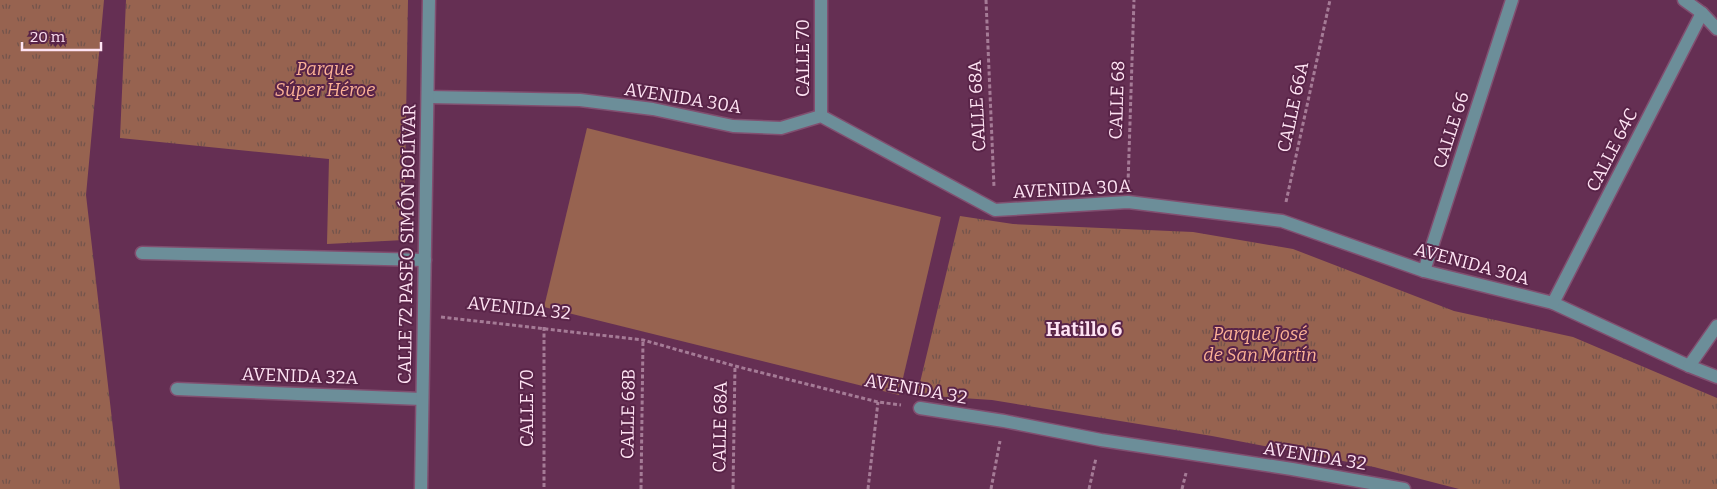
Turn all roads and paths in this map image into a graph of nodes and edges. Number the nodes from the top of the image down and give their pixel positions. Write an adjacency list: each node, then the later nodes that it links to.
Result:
1 (429, 0): 10 (street, CALLE 72 PASEO SIMÓN BOLÍVAR)
2 (821, 0): 11 (street, CALLE 70)
3 (986, 0): 13 (path, CALLE 68A)
4 (1134, 0): 12 (path, CALLE 68)
5 (1330, 0): 14 (path, CALLE 66A)
6 (1512, 0): 17 (street, CALLE 66)
7 (1684, 0): 8 (street)
8 (1702, 14): 9 (street); 18 (street, CALLE 64C)
9 (1717, 29)
10 (428, 97): 11 (street, AVENIDA 30A); 16 (street, CALLE 72 PASEO SIMÓN BOLÍVAR)
11 (820, 116): 13 (street, AVENIDA 30A)
12 (1128, 202): 13 (street, AVENIDA 30A); 14 (street, AVENIDA 30A)
13 (995, 210)
14 (1282, 221): 17 (street, AVENIDA 30A)
15 (142, 253): 16 (street)
16 (425, 260): 19 (street, CALLE 72 PASEO SIMÓN BOLÍVAR)
17 (1424, 271): 18 (street, AVENIDA 30A)
18 (1553, 303): 24 (street, AVENIDA 30A)
19 (424, 315): 21 (path, AVENIDA 32); 27 (street, CALLE 72 PASEO SIMÓN BOLÍVAR)
20 (1717, 326): 24 (street)
21 (544, 328): 22 (path, AVENIDA 32); 33 (path, CALLE 70)
22 (643, 340): 23 (path, AVENIDA 32); 34 (path, CALLE 68B)
23 (735, 366): 28 (path, AVENIDA 32); 35 (path, CALLE 68A)
24 (1689, 366): 25 (street, AVENIDA 30A)
25 (1717, 377)
26 (177, 389): 27 (street, AVENIDA 32A)
27 (422, 399): 32 (street, CALLE 72 PASEO SIMÓN BOLÍVAR)
28 (878, 402): 29 (path, AVENIDA 32); 36 (path)
29 (920, 408): 30 (street, AVENIDA 32)
30 (1004, 421): 31 (street, AVENIDA 32); 37 (path)
31 (1101, 440): 38 (path); 39 (street, AVENIDA 32)
32 (421, 489)
33 (544, 489)
34 (641, 489)
35 (733, 489)
36 (868, 489)
37 (991, 489)
38 (1089, 489)
39 (1404, 489)

